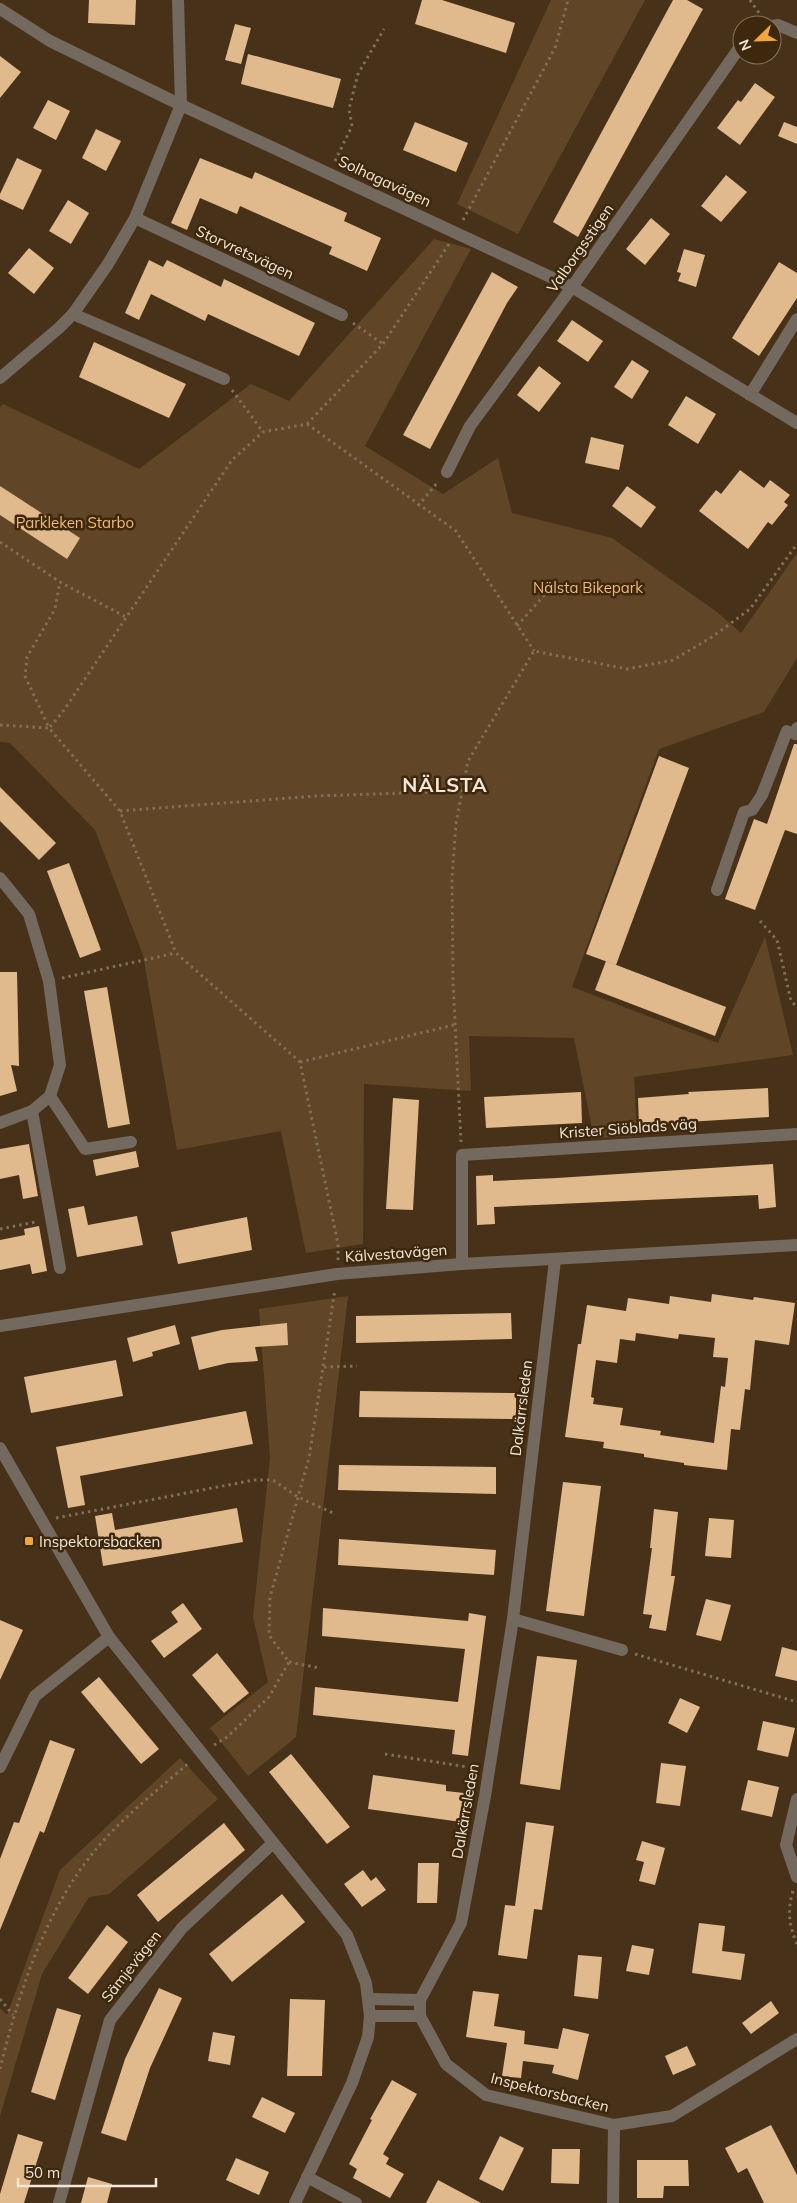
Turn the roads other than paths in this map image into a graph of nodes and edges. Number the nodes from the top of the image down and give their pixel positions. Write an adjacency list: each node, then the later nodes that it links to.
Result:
1 (178, 0): 6 (street)
2 (0, 9): 6 (street, Solhagavägen)
3 (782, 26): 4 (street)
4 (797, 33)
5 (732, 58): 8 (street, Valborgsstigen)
6 (181, 105): 7 (street); 8 (street, Solhagavägen)
7 (135, 218): 9 (street); 10 (street, Storvretsvägen)
8 (572, 287): 14 (street, Solhagavägen); 16 (street, Valborgsstigen)
9 (73, 314): 12 (street); 13 (street)
10 (342, 316)
11 (797, 319): 14 (street)
12 (0, 378)
13 (224, 379)
14 (750, 394): 15 (street, Solhagavägen)
15 (797, 423)
16 (447, 472)
17 (793, 731): 19 (street)
18 (0, 878): 20 (street)
19 (717, 890)
20 (50, 1096): 21 (street); 24 (street)
21 (32, 1111): 22 (street); 28 (street)
22 (0, 1123)
23 (797, 1134): 27 (street, Krister Siöblads väg)
24 (132, 1142)
25 (797, 1245): 26 (street, Kälvestavägen)
26 (555, 1260): 27 (street, Kälvestavägen); 31 (street, Dalkärrsleden)
27 (462, 1264): 29 (street, Kälvestavägen)
28 (60, 1268)
29 (0, 1326)
30 (0, 1448): 32 (street)
31 (513, 1619): 33 (street); 39 (street, Dalkärrsleden)
32 (109, 1637): 34 (street); 36 (street)
33 (622, 1650)
34 (0, 1767)
35 (797, 1799): 37 (street)
36 (273, 1843): 38 (street); 45 (street, Sämjevägen)
37 (796, 1882)
38 (370, 1999): 39 (street); 40 (street)
39 (420, 2000): 41 (street, Dalkärrsleden)
40 (370, 2016): 41 (street); 44 (street)
41 (420, 2016): 43 (street, Inspektorsbacken)
42 (797, 2039): 43 (street, Inspektorsbacken)
43 (614, 2125): 48 (street)
44 (307, 2177): 46 (street); 47 (street)
45 (59, 2203)
46 (295, 2203)
47 (356, 2203)
48 (613, 2203)

